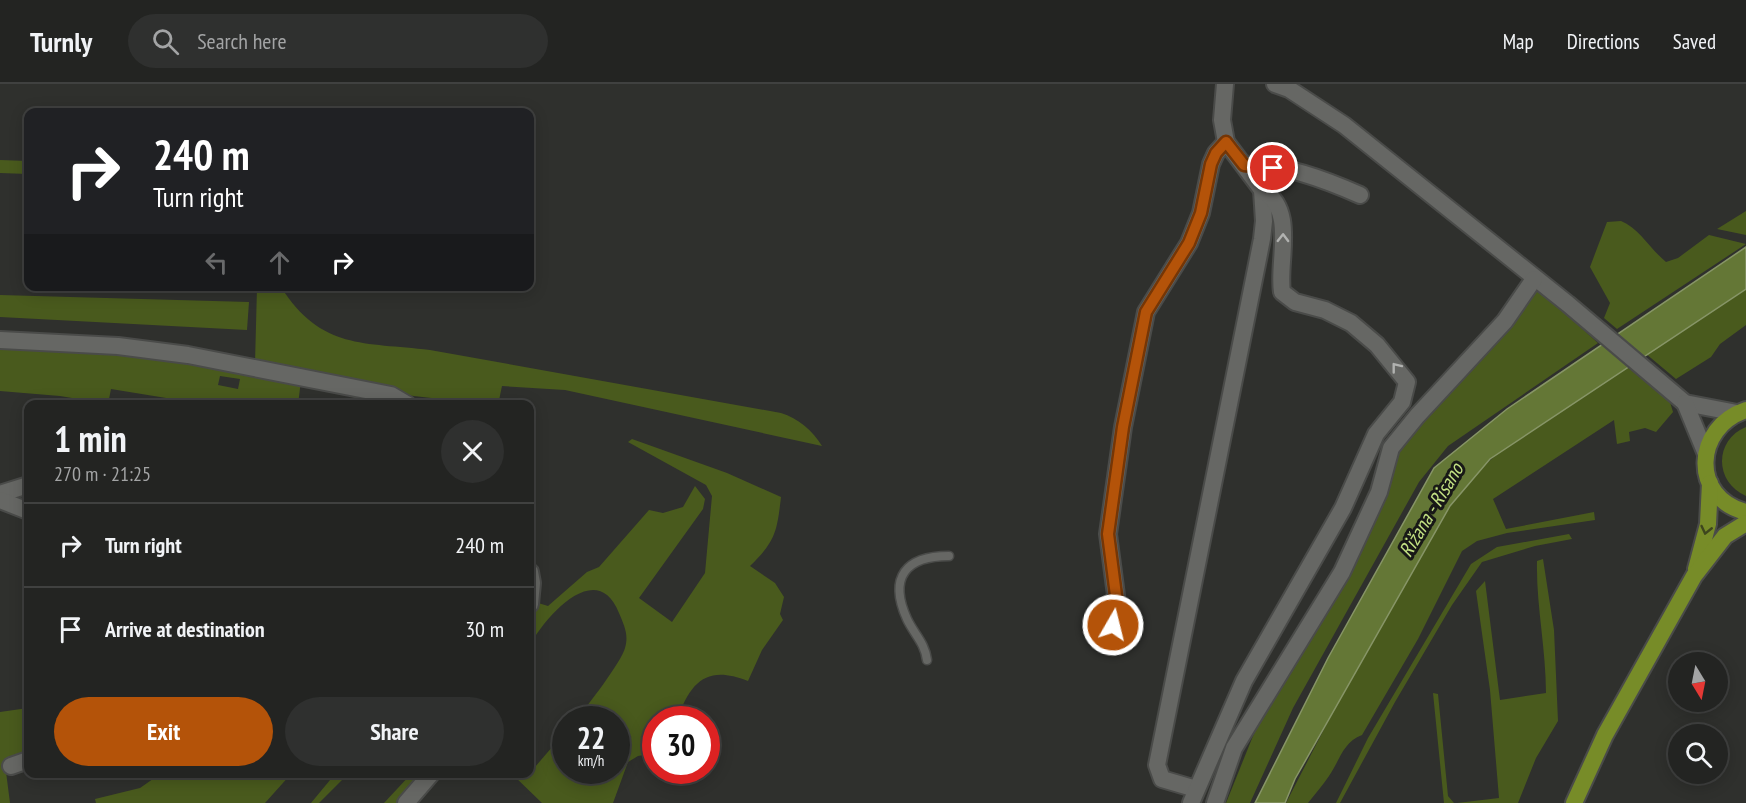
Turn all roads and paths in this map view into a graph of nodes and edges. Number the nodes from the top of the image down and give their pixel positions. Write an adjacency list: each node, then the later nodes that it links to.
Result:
1 (1225, 84): 3 (street)
2 (1275, 84): 6 (street)
3 (1226, 142): 4 (street); 21 (street)
4 (1258, 173): 5 (street); 26 (street); 26 (street, one-way to 4)
5 (1360, 195)
6 (1534, 279): 9 (street); 28 (street)
7 (0, 340): 8 (street)
8 (400, 400)
9 (1682, 400): 10 (street); 11 (street)
10 (1742, 412): 11 (main road)
11 (1706, 454): 12 (main road)
12 (1710, 483): 17 (main road); 20 (main road, one-way to 20)
13 (24, 486): 14 (street)
14 (0, 494)
15 (0, 501): 16 (street)
16 (24, 510)
17 (1746, 512)
18 (1746, 523): 20 (main road)
19 (949, 556): 22 (lane)
20 (1694, 576): 29 (main road)
21 (1113, 625)
22 (927, 660)
23 (24, 761): 24 (street)
24 (11, 766)
25 (428, 778): 27 (street)
26 (1194, 796)
27 (415, 799)
28 (1215, 803)
29 (1574, 803)

